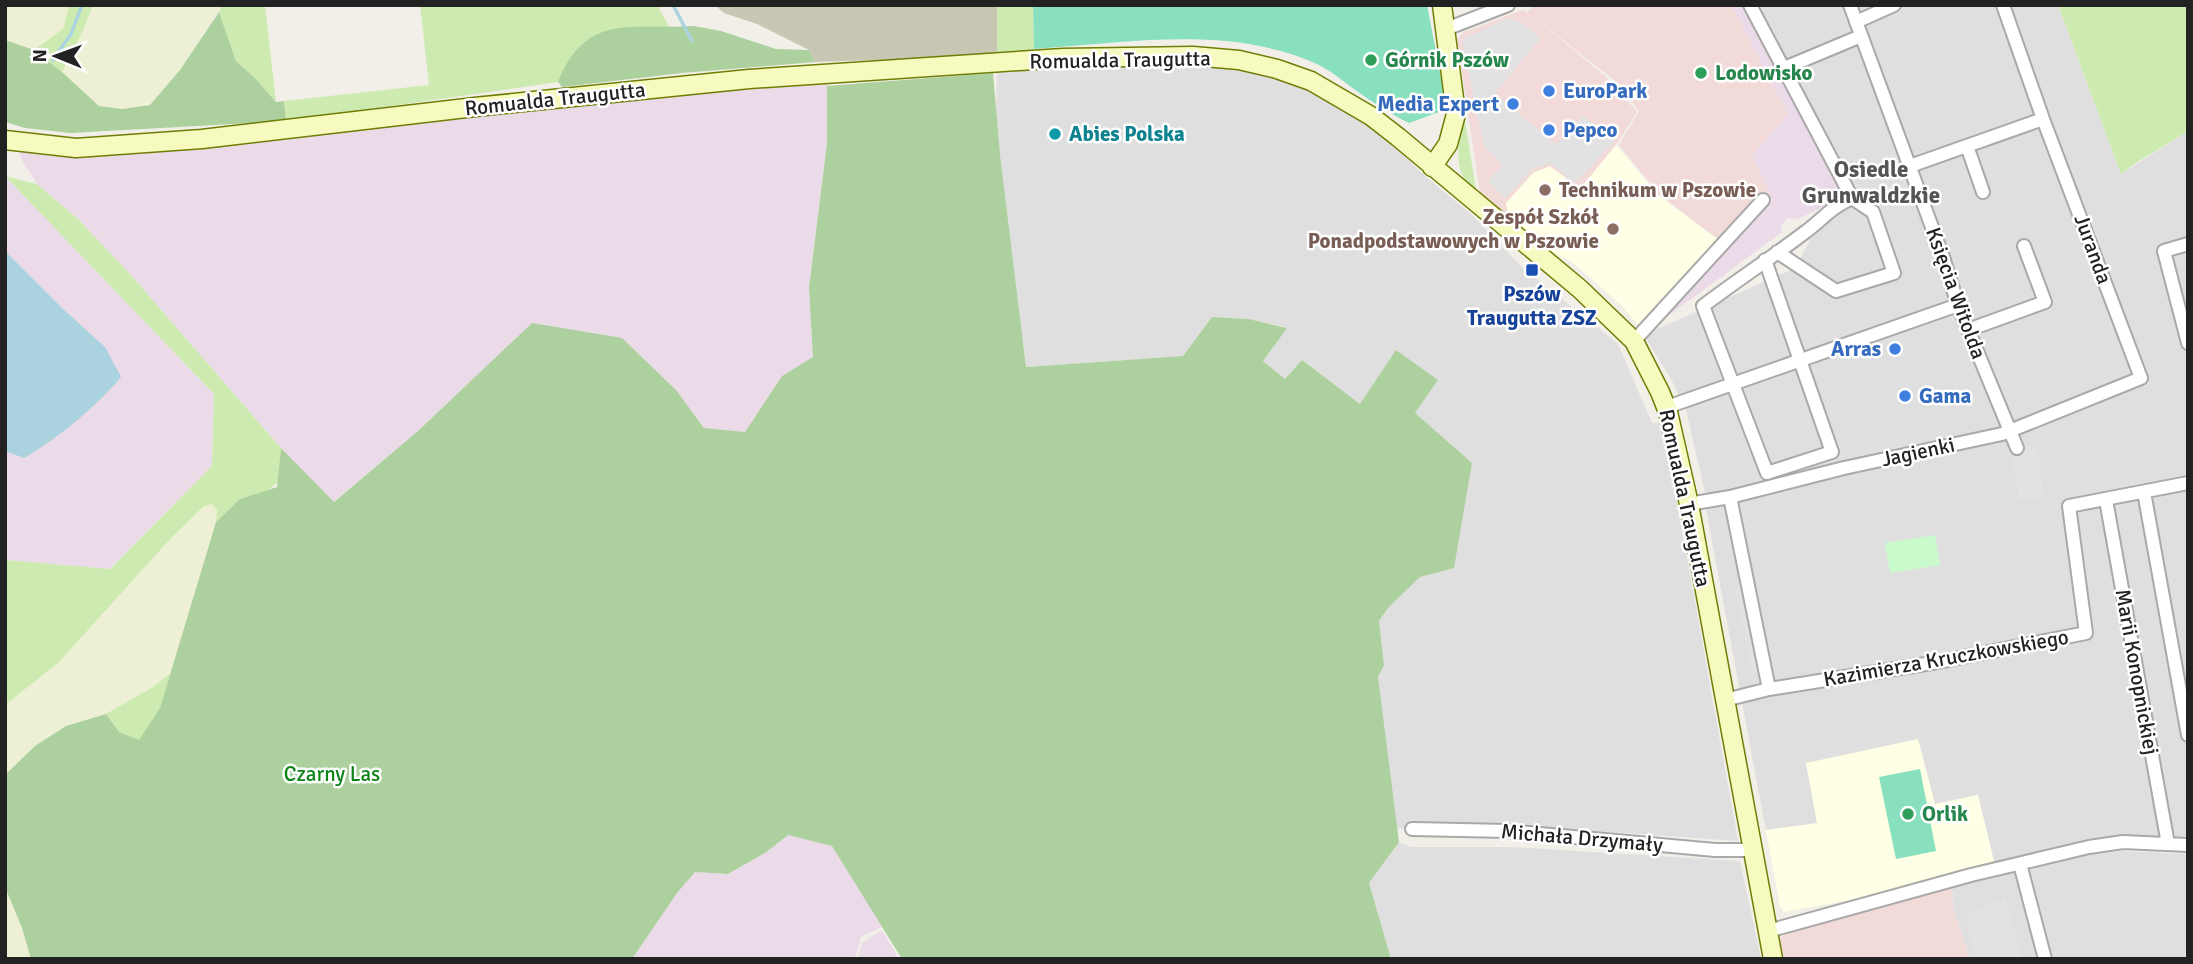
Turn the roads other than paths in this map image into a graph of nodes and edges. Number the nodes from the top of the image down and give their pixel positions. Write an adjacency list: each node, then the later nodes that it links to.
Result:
1 (1442, 5): 8 (street)
2 (1508, 5): 8 (street)
3 (1750, 5): 10 (street)
4 (1850, 5): 7 (street, Księcia Witolda)
5 (1894, 5): 7 (street)
6 (2003, 5): 11 (street, Juranda)
7 (1856, 22): 9 (street, Księcia Witolda)
8 (1446, 29): 15 (street)
9 (1861, 36): 10 (street); 14 (street, Księcia Witolda)
10 (1782, 69): 17 (street)
11 (2043, 120): 13 (street); 28 (street, Juranda)
12 (5, 140): 15 (street, Romualda Traugutta)
13 (1967, 146): 14 (street); 16 (street)
14 (1910, 166): 23 (street, Księcia Witolda)
15 (1432, 167): 25 (street, Romualda Traugutta)
16 (1983, 192)
17 (1852, 198): 21 (street); 21 (street)
18 (1763, 200): 25 (street)
19 (2188, 244): 26 (street)
20 (2024, 246): 24 (street)
21 (1777, 252): 22 (street)
22 (1765, 260): 27 (street); 29 (street)
23 (1958, 304): 24 (street, Księcia Witolda); 27 (street)
24 (1968, 330): 31 (street, Księcia Witolda)
25 (1634, 341): 30 (street, Romualda Traugutta)
26 (2188, 343)
27 (1801, 361): 29 (street); 29 (street)
28 (2141, 378): 31 (street, Jagienki)
29 (1733, 385): 30 (street)
30 (1667, 407): 37 (street, Romualda Traugutta)
31 (2009, 431): 32 (street, Księcia Witolda); 35 (street, Jagienki)
32 (2017, 448)
33 (2188, 483): 34 (street, Kazimierza Kruczkowskiego)
34 (2144, 492): 36 (street, Kazimierza Kruczkowskiego); 40 (street, Marii Konopnickiej)
35 (1730, 497): 37 (street, Jagienki); 38 (street, Romualda Traugutta)
36 (2106, 499): 38 (street, Kazimierza Kruczkowskiego); 42 (street, Marii Konopnickiej)
37 (1689, 505): 39 (street, Romualda Traugutta)
38 (1769, 689): 39 (street, Kazimierza Kruczkowskiego)
39 (1726, 700): 44 (street, Romualda Traugutta)
40 (2188, 735)
41 (1412, 829): 44 (street, Michała Drzymały)
42 (2168, 844): 43 (street); 45 (street)
43 (2188, 845)
44 (1752, 850): 46 (street, Romualda Traugutta)
45 (2020, 864): 46 (street); 48 (street)
46 (1768, 931): 47 (street, Romualda Traugutta)
47 (1773, 959)
48 (2045, 959)

